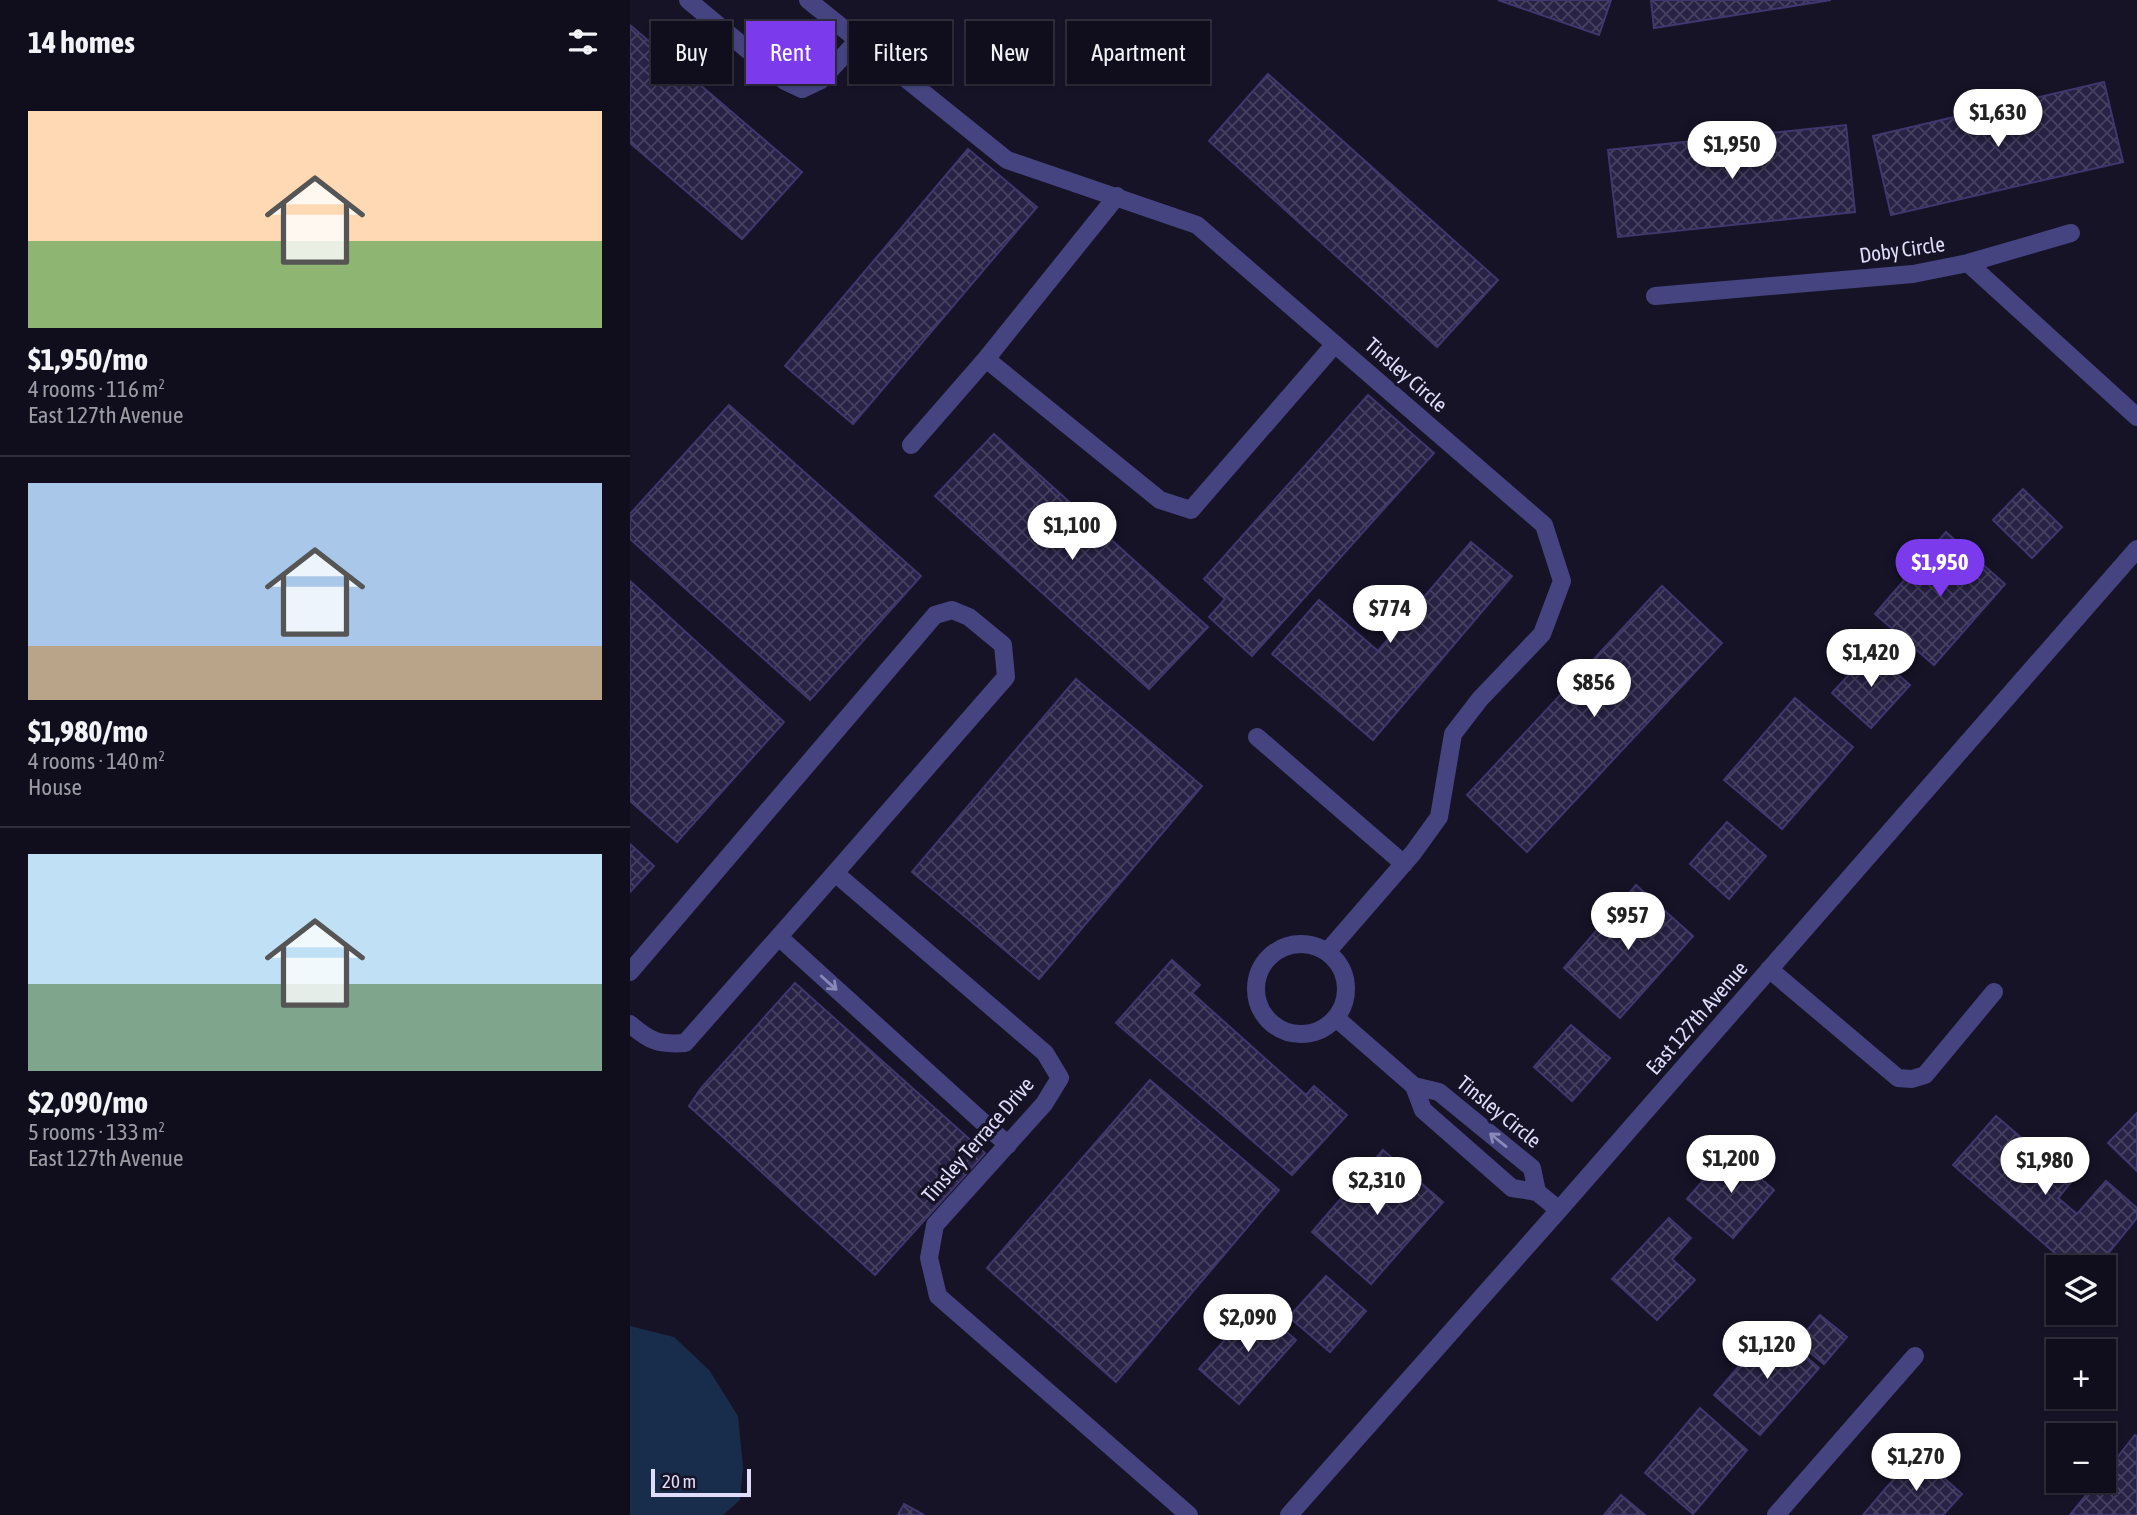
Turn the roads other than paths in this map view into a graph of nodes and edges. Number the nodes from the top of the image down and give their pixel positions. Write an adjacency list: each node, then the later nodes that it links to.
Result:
1 (688, 0): 4 (street)
2 (808, 0): 3 (street, Tinsley Circle)
3 (849, 33)
4 (849, 50)
5 (913, 84): 6 (street, Tinsley Circle)
6 (1117, 196): 10 (street, Tinsley Circle); 11 (street)
7 (2071, 233): 8 (street)
8 (1968, 263): 9 (street, Doby Circle); 12 (street, Doby Circle)
9 (1655, 296)
10 (1335, 344): 11 (street); 16 (street, Tinsley Circle)
11 (986, 359): 13 (street)
12 (2137, 417)
13 (911, 445)
14 (2137, 549): 20 (street, East 127th Avenue)
15 (1257, 737): 16 (street)
16 (1404, 864): 19 (street, Tinsley Circle)
17 (835, 873): 18 (street); 21 (street); 26 (street, Tinsley Terrace Drive)
18 (779, 937): 24 (street); 26 (street, one-way to 26)
19 (1326, 952): 23 (street); 23 (street)
20 (1769, 969): 22 (street); 28 (street, East 127th Avenue)
21 (630, 972)
22 (1994, 992)
23 (1336, 1018): 25 (street, Tinsley Circle)
24 (630, 1024)
25 (1414, 1086): 27 (street, Tinsley Circle); 27 (street, Tinsley Circle, one-way to 25)
26 (1008, 1145): 30 (street, Tinsley Terrace Drive)
27 (1537, 1192): 28 (street, Tinsley Circle)
28 (1559, 1210): 31 (street, East 127th Avenue)
29 (1916, 1356): 32 (street)
30 (1189, 1515)
31 (1289, 1515)
32 (1776, 1515)

